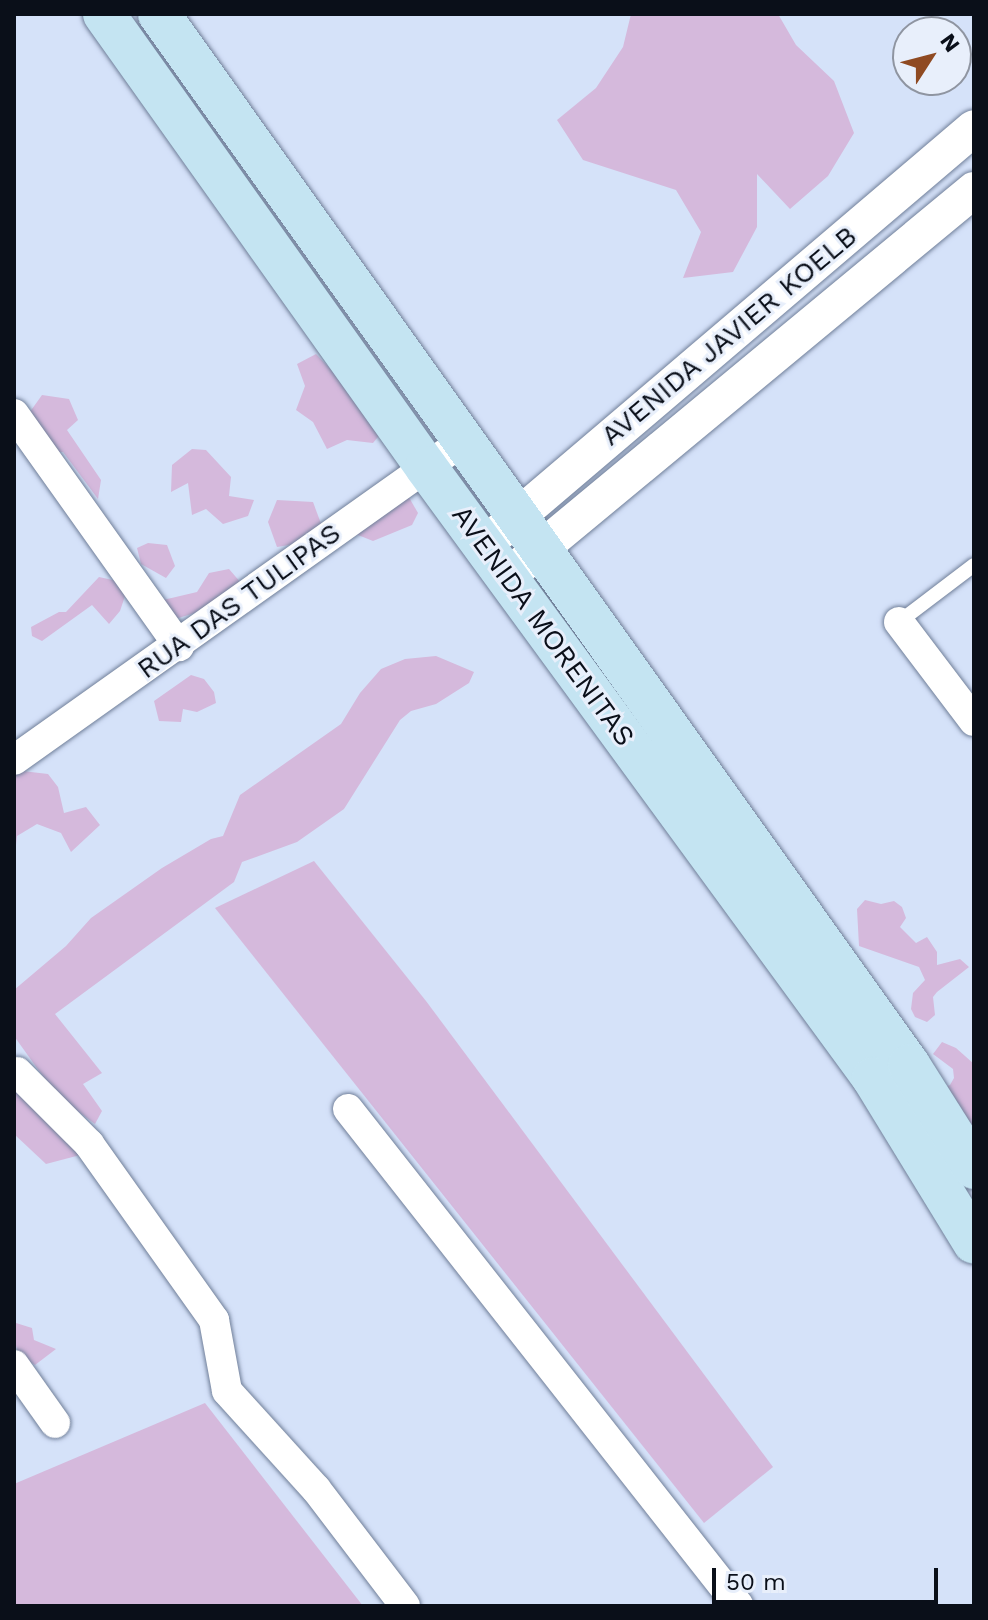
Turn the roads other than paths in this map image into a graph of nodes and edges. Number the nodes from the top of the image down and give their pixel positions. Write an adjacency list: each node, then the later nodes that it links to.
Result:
1 (104, 14): 7 (main road, AVENIDA MORENITAS)
2 (159, 14): 6 (main road, AVENIDA MORENITAS)
3 (974, 128): 8 (street, AVENIDA JAVIER KOELB)
4 (974, 190): 9 (street)
5 (14, 414): 13 (street)
6 (463, 441): 7 (street, RUA DAS TULIPAS); 8 (main road, AVENIDA MORENITAS)
7 (426, 467): 10 (main road, AVENIDA MORENITAS); 13 (street, RUA DAS TULIPAS)
8 (518, 516): 9 (main road, AVENIDA MORENITAS); 10 (street, AVENIDA JAVIER KOELB)
9 (543, 549): 10 (street); 18 (main road, AVENIDA MORENITAS)
10 (496, 561): 19 (main road, AVENIDA MORENITAS)
11 (974, 565): 12 (lane)
12 (899, 622): 14 (street)
13 (179, 646): 15 (street, RUA DAS TULIPAS)
14 (974, 721)
15 (14, 760)
16 (17, 1072): 22 (street)
17 (348, 1109): 23 (street)
18 (974, 1168)
19 (974, 1243)
20 (14, 1365): 21 (street)
21 (55, 1423)
22 (405, 1606)
23 (739, 1606)

